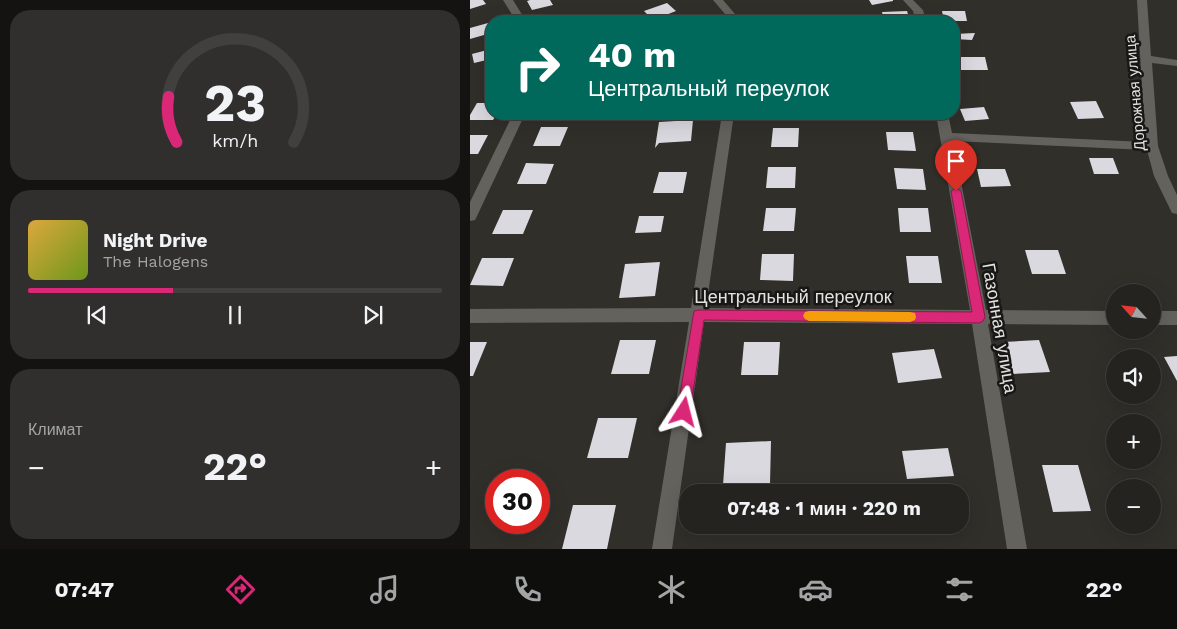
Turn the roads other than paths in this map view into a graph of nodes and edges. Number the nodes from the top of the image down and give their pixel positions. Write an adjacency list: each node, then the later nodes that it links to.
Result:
1 (508, 0): 5 (street)
2 (718, 0): 6 (street)
3 (908, 0): 7 (street)
4 (1142, 0): 8 (street, Дорожная улица)
5 (517, 15)
6 (731, 15)
7 (919, 15)
8 (1147, 58): 9 (street); 14 (street, Дорожная улица)
9 (1177, 63)
10 (516, 120): 16 (street)
11 (727, 120): 17 (street)
12 (943, 120): 13 (street, Газонная улица)
13 (946, 137): 14 (street); 19 (street, Газонная улица)
14 (1152, 146): 15 (street, Дорожная улица)
15 (1177, 209)
16 (470, 216)
17 (699, 315): 18 (street, Центральный переулок); 19 (street, Центральный переулок); 23 (street)
18 (470, 316)
19 (979, 317): 20 (street, Центральный переулок); 24 (street, Газонная улица)
20 (1106, 318)
21 (1161, 318): 22 (street)
22 (1177, 318)
23 (662, 549)
24 (1016, 549)

